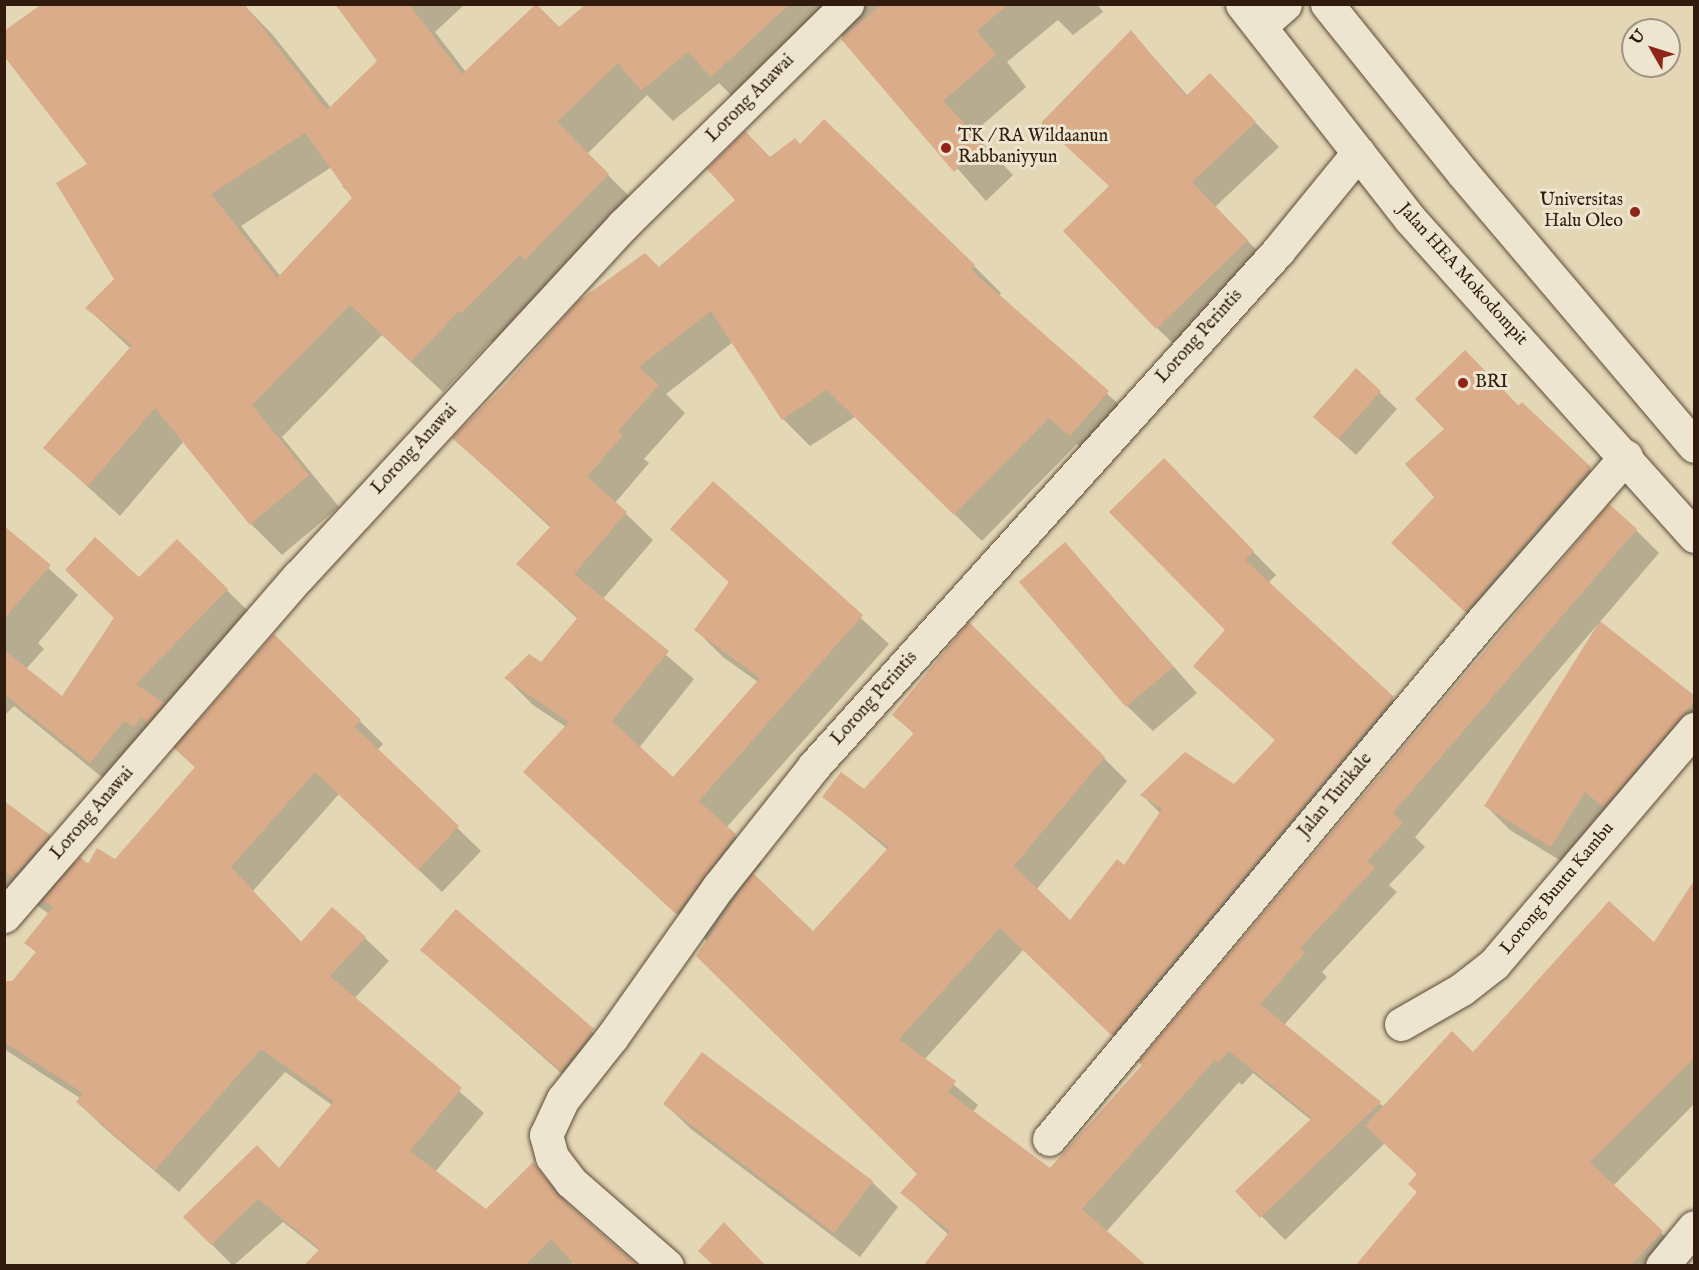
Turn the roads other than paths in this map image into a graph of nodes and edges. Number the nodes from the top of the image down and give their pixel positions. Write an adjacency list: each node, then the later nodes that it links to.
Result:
1 (848, 4): 10 (street, Lorong Anawai)
2 (1285, 4): 4 (street)
3 (1327, 4): 6 (street)
4 (1251, 15): 5 (street, Jalan HEA Mokodompit)
5 (1358, 153): 7 (street, Jalan HEA Mokodompit); 14 (street, Lorong Perintis)
6 (1695, 446)
7 (1626, 456): 8 (street, Jalan HEA Mokodompit); 12 (street, Jalan Turikale)
8 (1695, 536)
9 (1695, 729): 11 (street, Lorong Buntu Kambu)
10 (4, 916)
11 (1401, 1024)
12 (1049, 1140)
13 (1695, 1227): 15 (street)
14 (667, 1266)
15 (1662, 1266)

